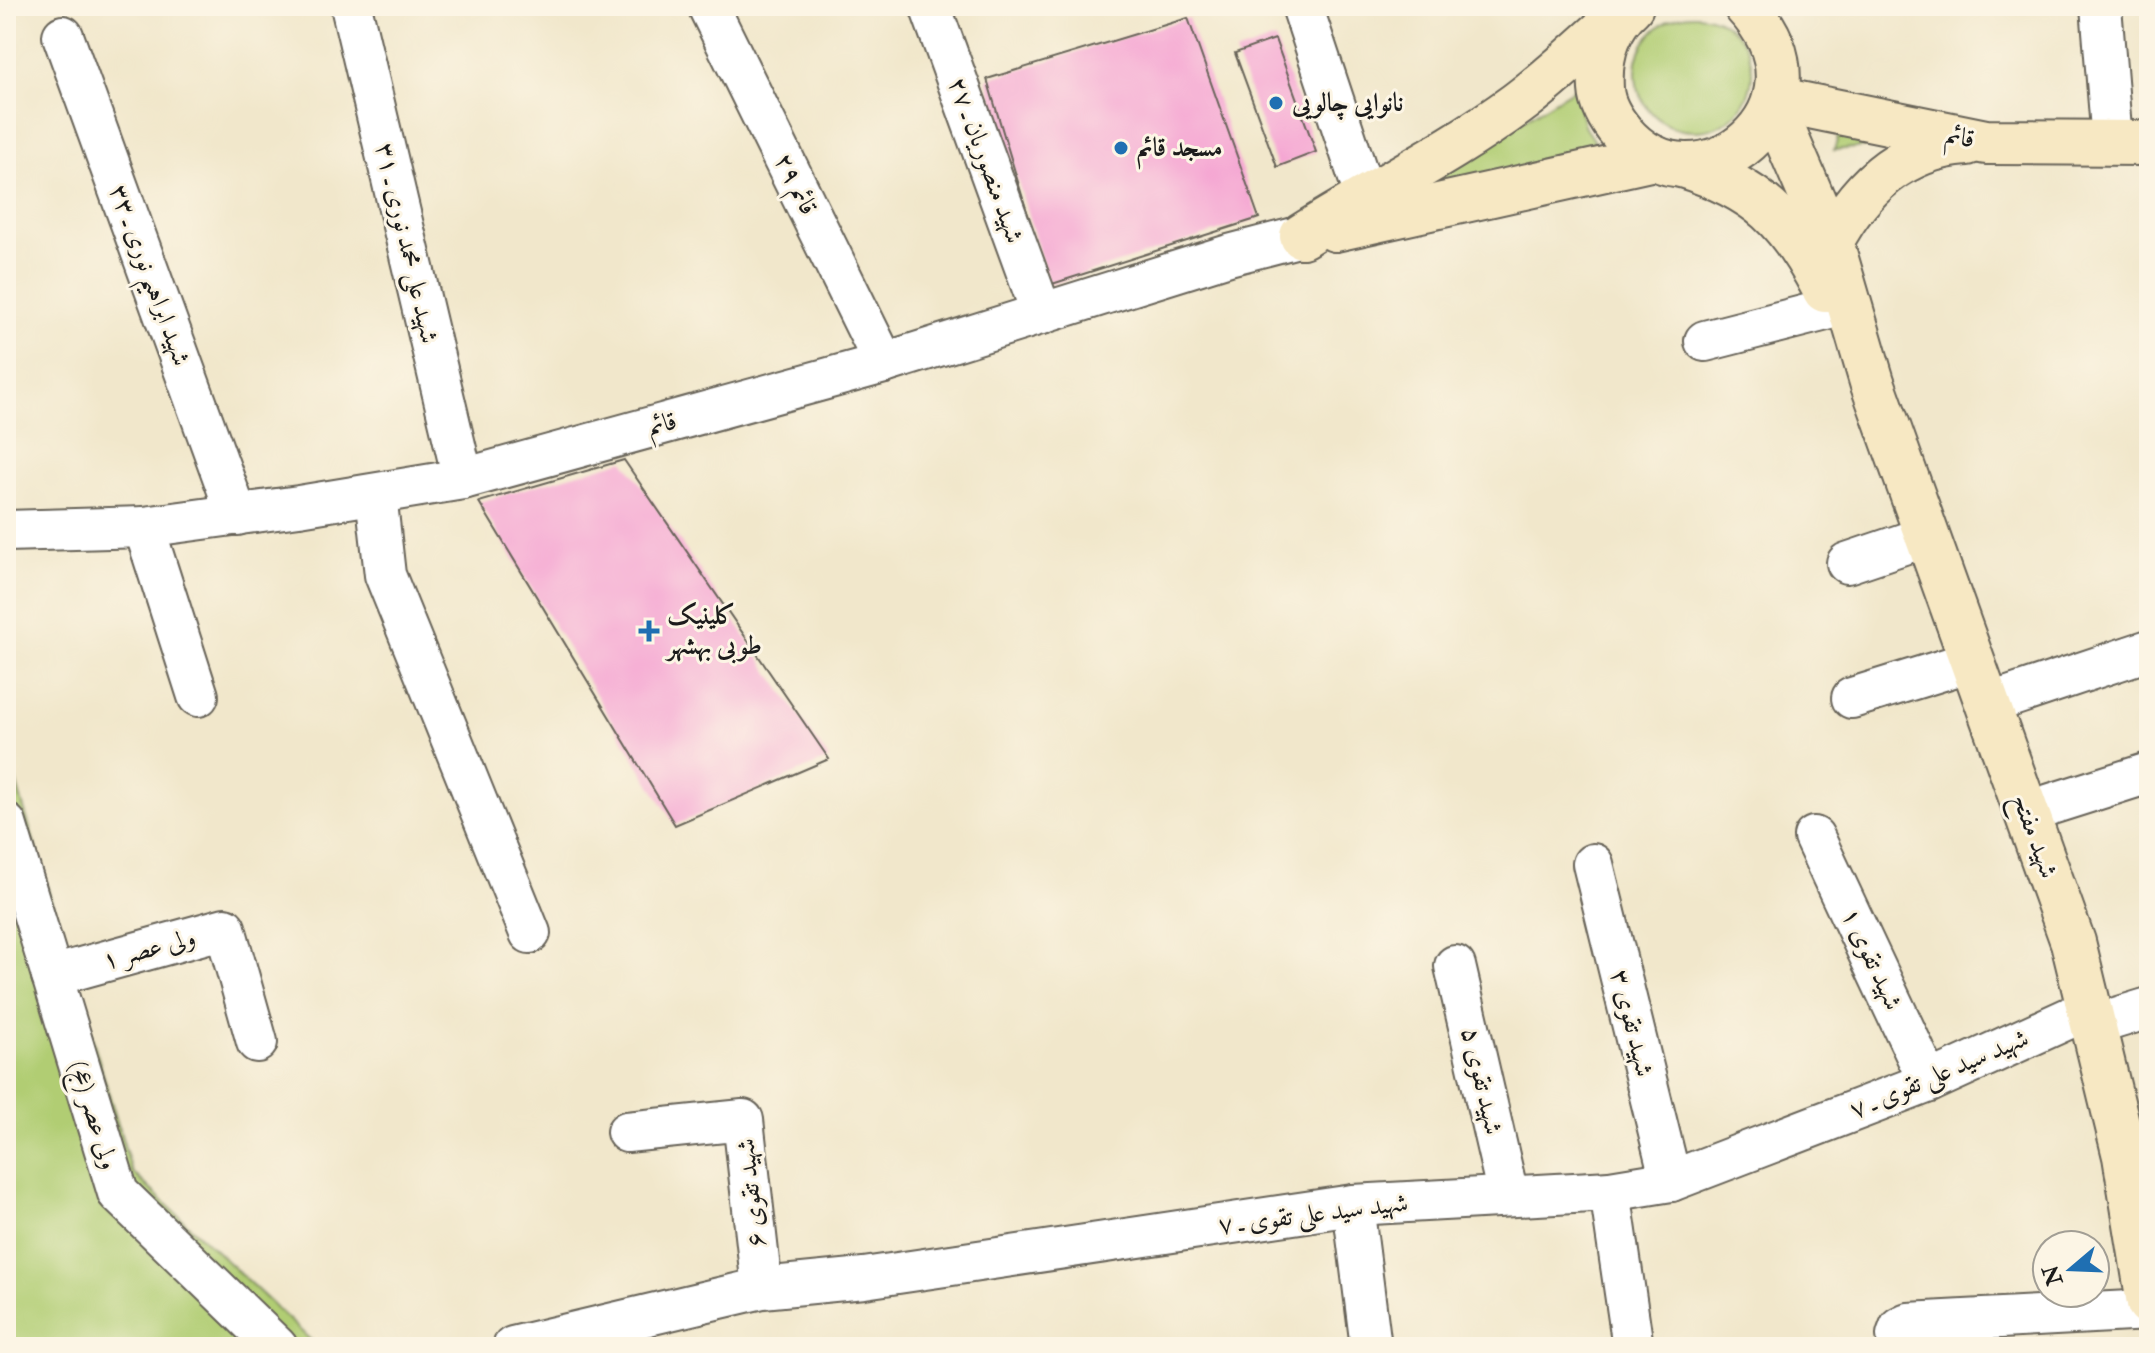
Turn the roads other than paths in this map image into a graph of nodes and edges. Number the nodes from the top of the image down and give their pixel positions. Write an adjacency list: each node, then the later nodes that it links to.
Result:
1 (351, 6): 21 (street, شهید علی محمد نوری ـ ۳۱)
2 (708, 6): 19 (street, قائم ۲۹)
3 (930, 6): 17 (street, شهید منصوریان ـ ۲۷)
4 (1302, 6): 13 (street)
5 (2101, 6): 11 (street)
6 (1627, 9): 12 (street); 13 (street)
7 (1761, 12): 9 (street)
8 (63, 36): 23 (street, شهید ابراهیم نوری ـ ۳۳)
9 (1774, 103): 10 (street, قائم); 12 (street); 15 (street)
10 (1986, 142): 11 (street, قائم); 15 (street)
11 (2130, 143)
12 (1668, 161): 14 (street); 16 (street)
13 (1365, 196): 14 (street)
14 (1302, 236): 17 (street, قائم)
15 (1831, 242): 20 (street)
16 (1834, 308): 18 (street); 20 (street)
17 (1042, 314): 19 (street, قائم)
18 (1705, 341)
19 (884, 363): 21 (street, قائم)
20 (1872, 382): 26 (street, شهید مفتح)
21 (463, 479): 22 (street, قائم)
22 (376, 494): 23 (street, قائم); 38 (street)
23 (237, 515): 24 (street, قائم)
24 (144, 527): 25 (street, قائم); 30 (street)
25 (6, 531)
26 (1927, 536): 27 (street); 29 (street, شهید مفتح)
27 (1847, 563)
28 (2149, 650): 32 (street)
29 (1972, 661): 31 (street); 32 (street, شهید مفتح)
30 (198, 696)
31 (1852, 698)
32 (1988, 704): 34 (street, شهید مفتح)
33 (2149, 773): 34 (street)
34 (2026, 812): 42 (street, شهید مفتح)
35 (6, 824): 40 (street, ولی عصر (عج))
36 (1814, 837): 44 (street, شهید تقوی ۱)
37 (1593, 864): 46 (street, شهید تقوی ۳)
38 (530, 933)
39 (1455, 966): 49 (street, شهید تقوی ۵)
40 (52, 976): 43 (street, ولی عصر ۱); 54 (street, ولی عصر (عج))
41 (2149, 1008): 42 (street, شهید سید علی تقوی ـ ۷)
42 (2091, 1017): 44 (street, شهید سید علی تقوی ـ ۷); 47 (street, شهید مفتح)
43 (257, 1042)
44 (1929, 1082): 46 (street, شهید سید علی تقوی ـ ۷)
45 (627, 1132): 51 (street, شهید تقوی ۶)
46 (1671, 1181): 48 (street, شهید سید علی تقوی ـ ۷)
47 (2140, 1190): 52 (street, شهید مفتح)
48 (1610, 1191): 49 (street, شهید سید علی تقوی ـ ۷); 57 (street)
49 (1508, 1195): 50 (street, شهید سید علی تقوی ـ ۷)
50 (1353, 1205): 51 (street, شهید سید علی تقوی ـ ۷); 56 (street)
51 (762, 1288): 55 (street, شهید سید علی تقوی ـ ۷)
52 (2149, 1303)
53 (2149, 1310): 58 (street)
54 (277, 1347)
55 (513, 1347)
56 (1371, 1347)
57 (1633, 1347)
58 (1899, 1347)

